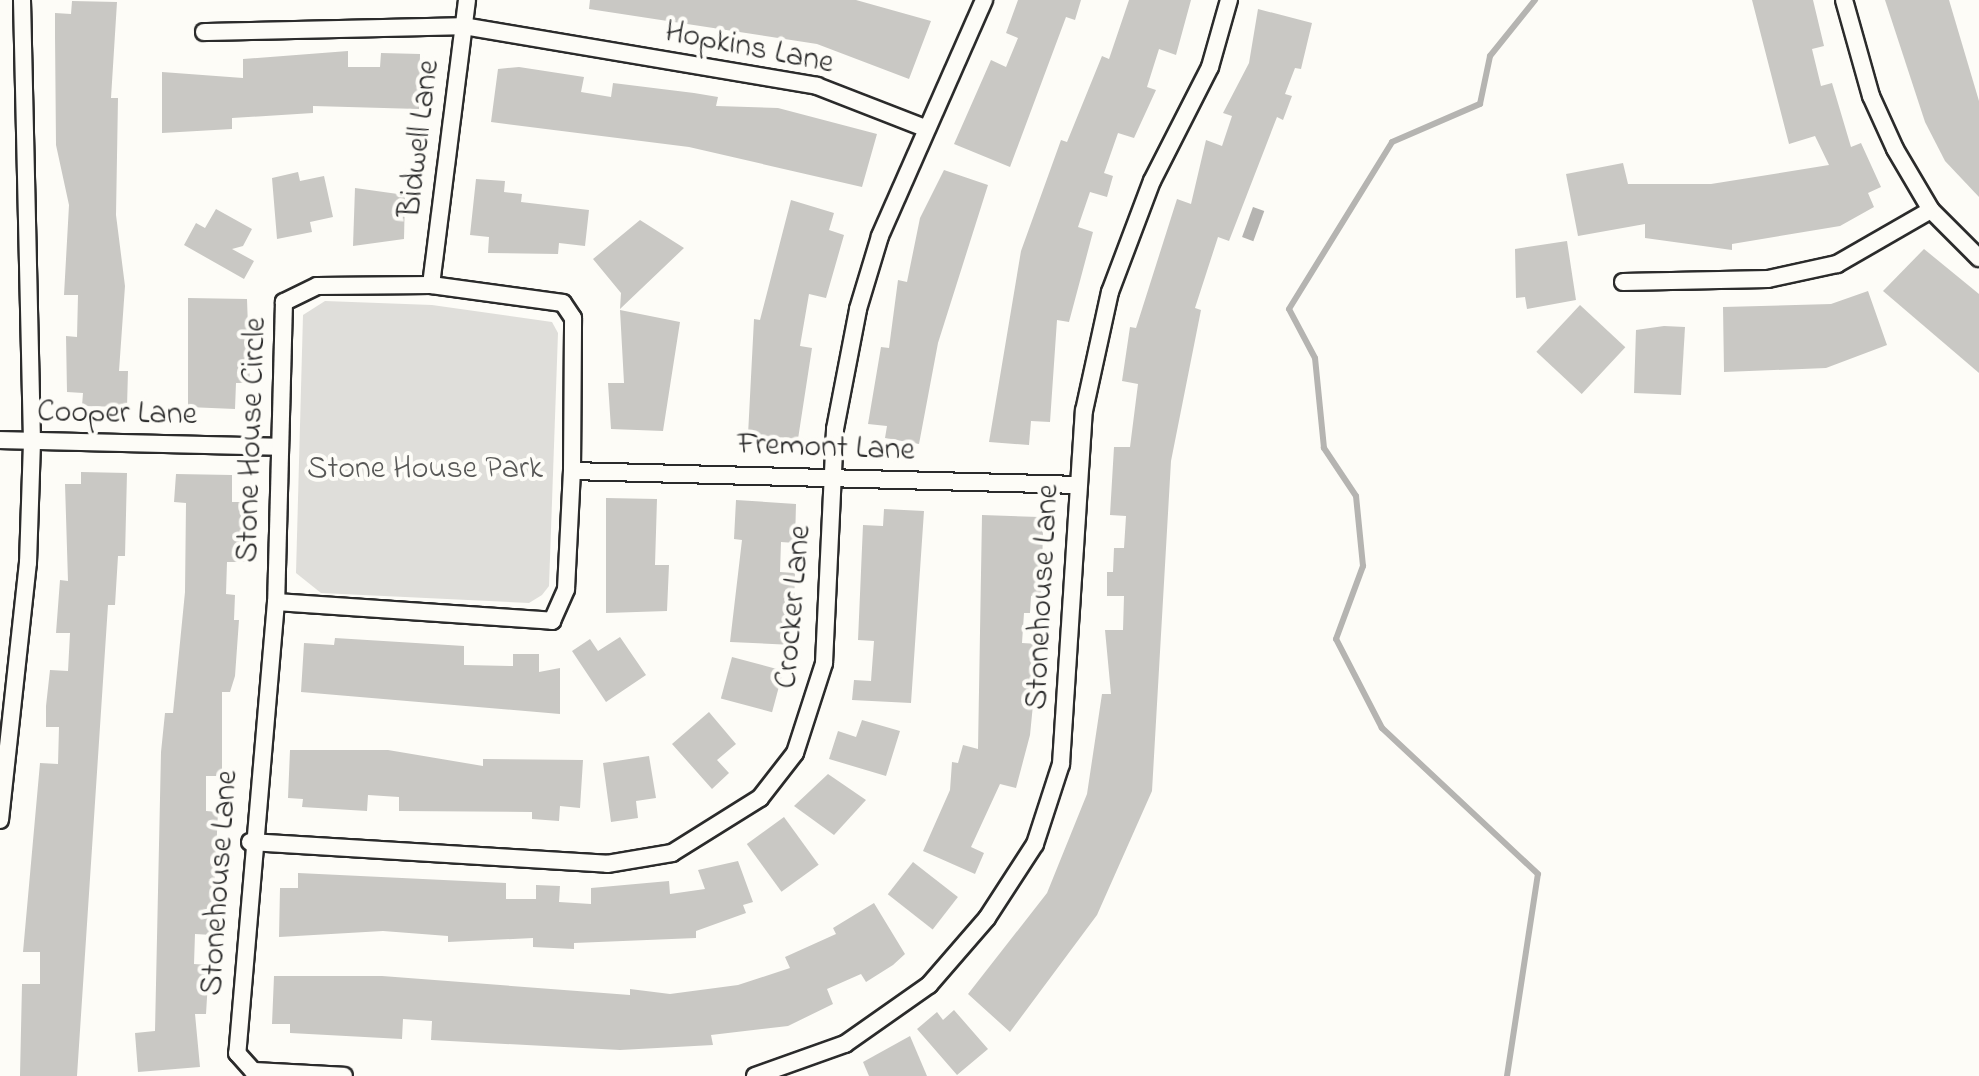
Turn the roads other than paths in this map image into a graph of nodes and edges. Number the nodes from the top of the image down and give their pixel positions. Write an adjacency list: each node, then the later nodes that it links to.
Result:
1 (22, 0): 14 (street)
2 (467, 0): 6 (street, Bidwell Lane)
3 (984, 0): 8 (street, Crocker Lane)
4 (1229, 0): 18 (street, Stonehouse Lane)
5 (1844, 0): 9 (street)
6 (463, 26): 7 (street, Hopkins Lane); 8 (street, Hopkins Lane); 12 (street, Bidwell Lane)
7 (204, 32)
8 (925, 128): 17 (street, Crocker Lane)
9 (1931, 210): 10 (street); 11 (street)
10 (1979, 258)
11 (1623, 282)
12 (431, 285): 15 (street, Stone House Circle); 16 (street, Stone House Circle)
13 (0, 440): 14 (street, Cooper Lane)
14 (32, 441): 15 (street, Cooper Lane); 20 (street)
15 (280, 447): 19 (street, Stone House Circle)
16 (572, 471): 17 (street, Fremont Lane); 19 (street, Stone House Circle)
17 (832, 477): 18 (street, Fremont Lane); 21 (street, Crocker Lane)
18 (1078, 485): 23 (street, Stonehouse Lane)
19 (276, 602): 21 (street, Stonehouse Lane)
20 (0, 820)
21 (250, 842): 22 (street, Stonehouse Lane)
22 (344, 1076)
23 (755, 1076)

